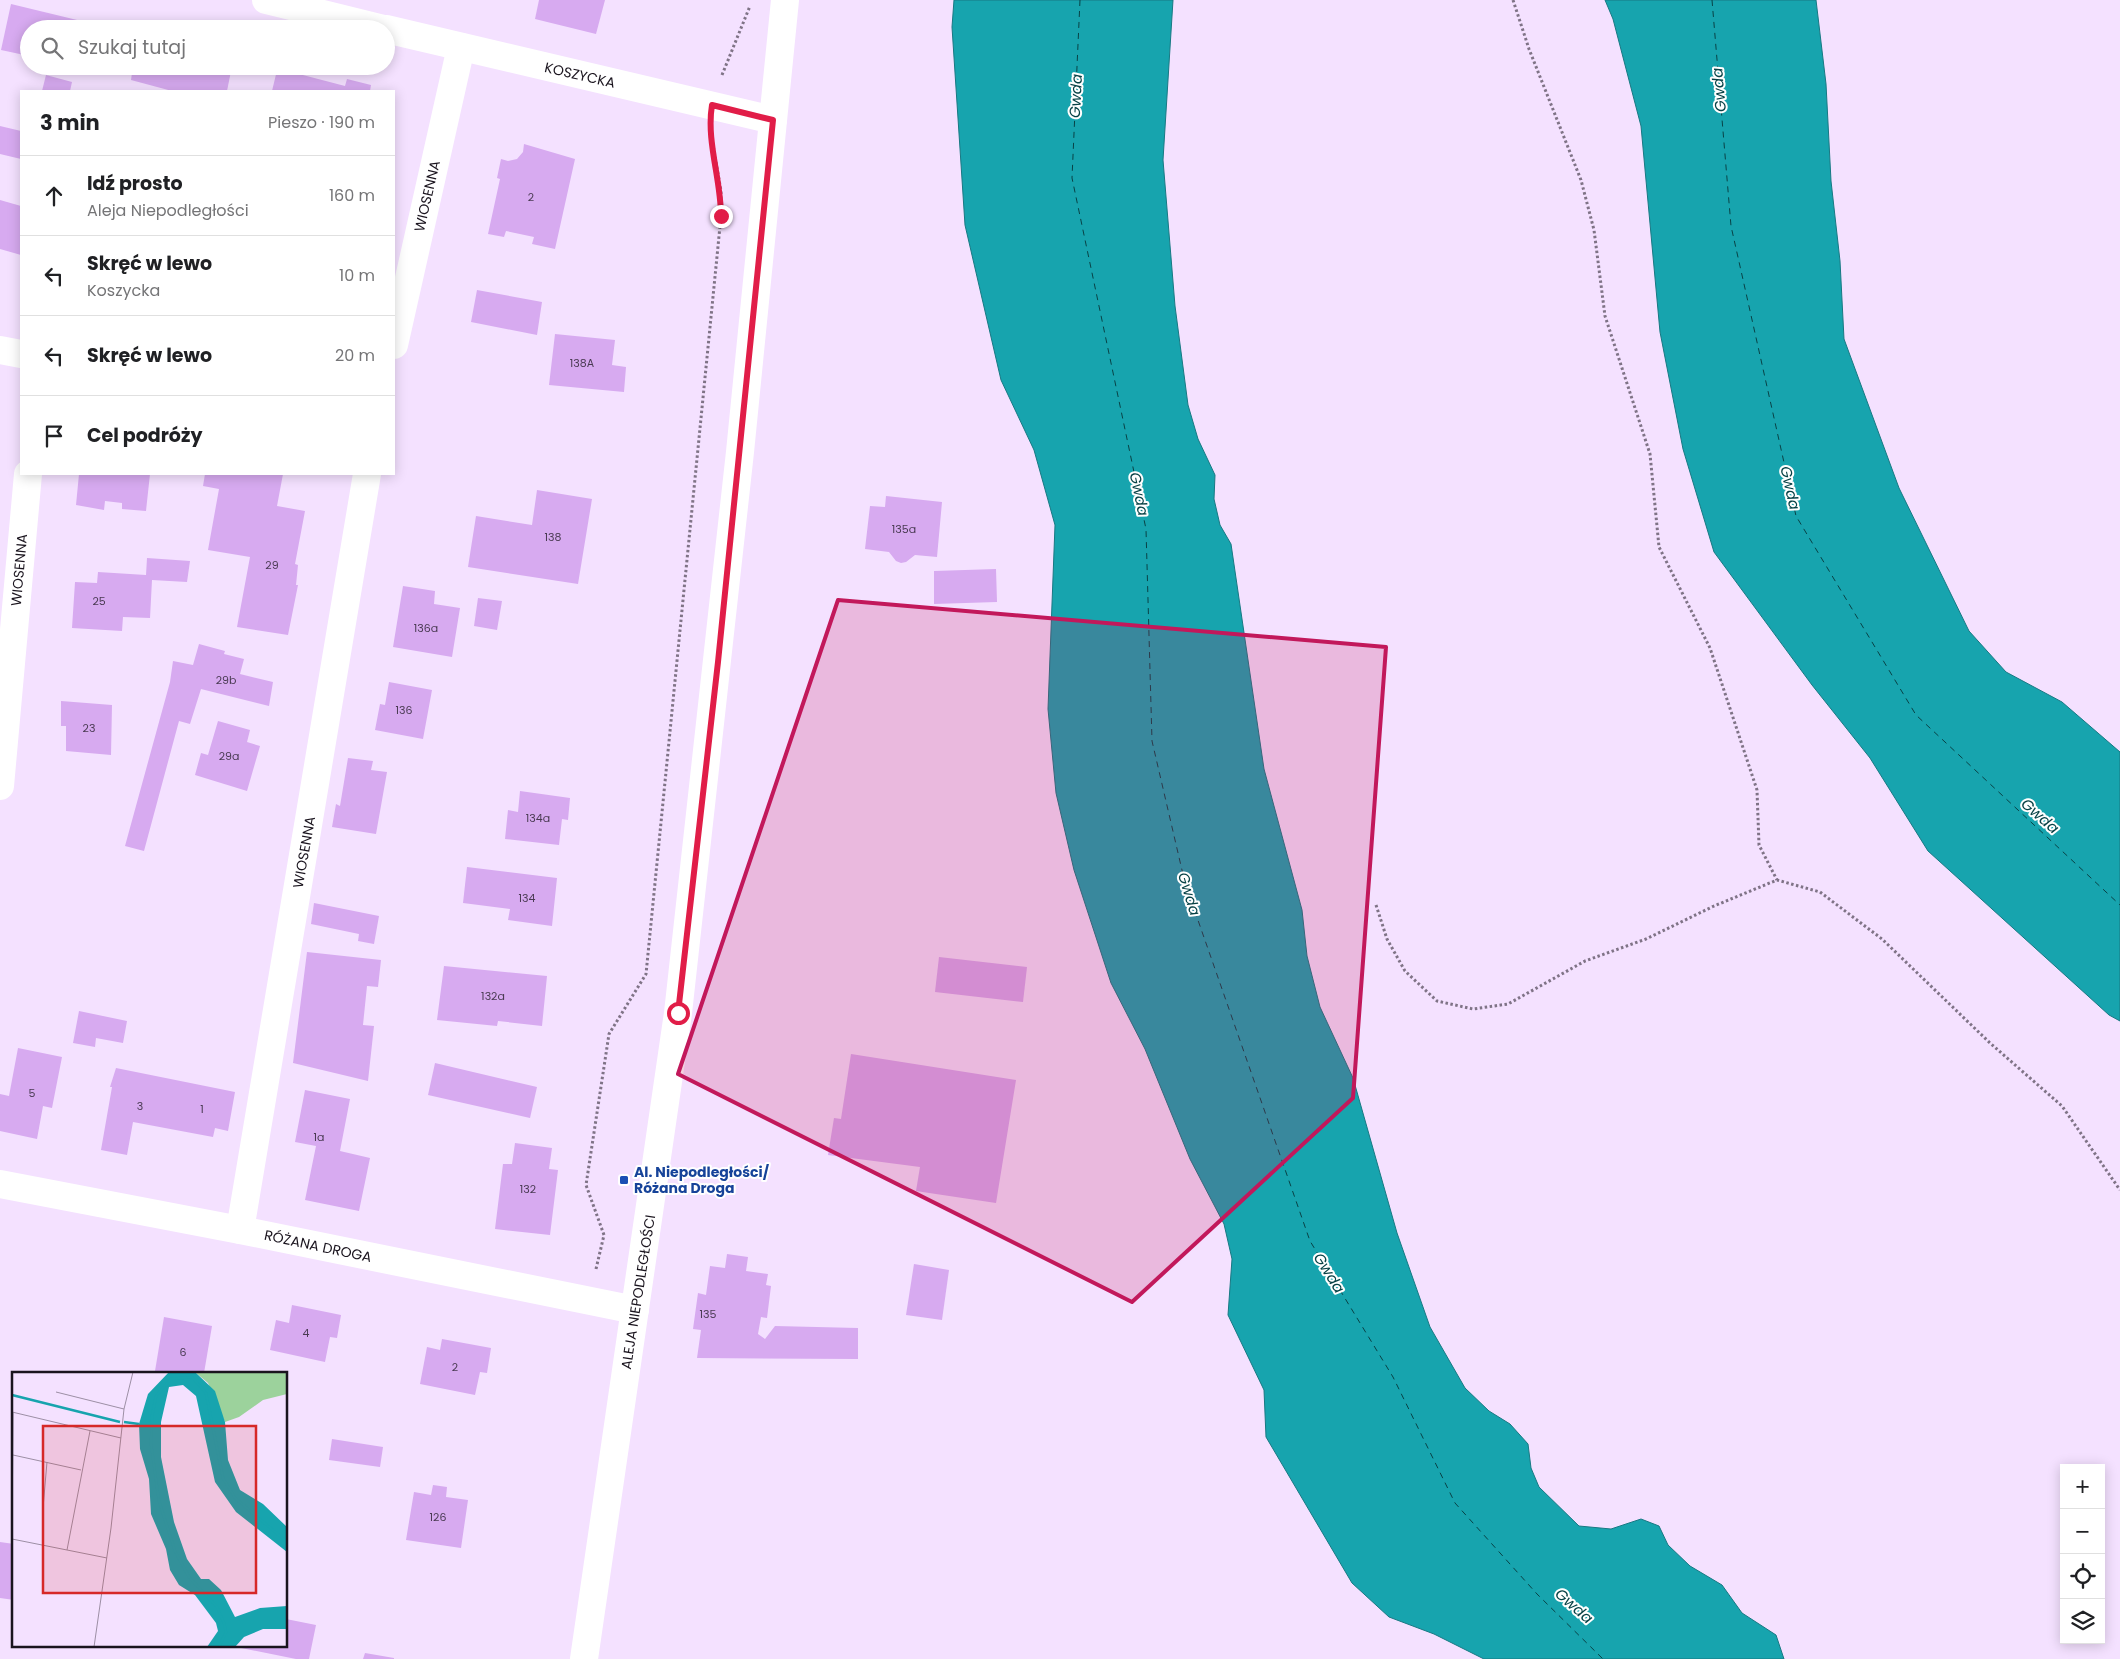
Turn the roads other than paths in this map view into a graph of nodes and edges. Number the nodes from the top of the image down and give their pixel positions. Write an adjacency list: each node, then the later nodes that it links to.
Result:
1 (266, 0): 3 (street, KOSZYCKA)
2 (785, 0): 6 (street, ALEJA NIEPODLEGŁOŚCI)
3 (348, 20)
4 (395, 31): 5 (street, KOSZYCKA)
5 (461, 47): 6 (street, KOSZYCKA); 7 (street, WIOSENNA)
6 (773, 120): 15 (street, ALEJA NIEPODLEGŁOŚCI)
7 (395, 341)
8 (0, 350): 9 (street)
9 (20, 354)
10 (28, 475): 12 (street, WIOSENNA)
11 (367, 475): 14 (street, WIOSENNA)
12 (0, 786)
13 (0, 1184): 14 (street, RÓŻANA DROGA)
14 (240, 1230): 15 (street, RÓŻANA DROGA)
15 (635, 1310): 16 (street, ALEJA NIEPODLEGŁOŚCI)
16 (584, 1659)

